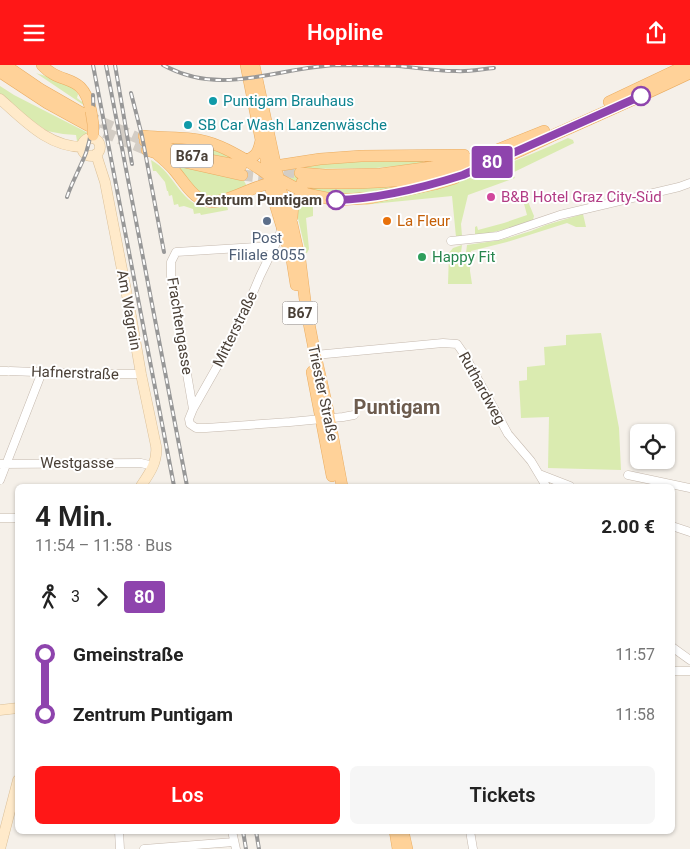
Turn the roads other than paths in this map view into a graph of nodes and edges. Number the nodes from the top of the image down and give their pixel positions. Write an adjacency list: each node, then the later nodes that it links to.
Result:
1 (5, 65): 9 (main road)
2 (42, 65): 9 (main road)
3 (246, 65): 10 (main road, Triester Straße / B67)
4 (254, 65): 16 (main road, Triester Straße / B67)
5 (687, 65): 14 (main road)
6 (0, 72): 9 (main road)
7 (690, 73): 14 (main road)
8 (0, 99): 12 (street)
9 (90, 125): 12 (street); 13 (street, Am Wagrain)
10 (261, 140): 15 (main road); 16 (main road, Triester Straße / B67)
11 (148, 145): 15 (main road, B67a); 15 (main road, B67a); 15 (main road); 16 (main road)
12 (82, 147): 13 (street)
13 (96, 154): 26 (street, Am Wagrain)
14 (493, 157): 16 (main road); 17 (main road); 19 (main road)
15 (243, 167): 16 (main road)
16 (272, 173): 19 (main road); 20 (main road, Triester Straße / B67); 20 (main road, Triester Straße / B67)
17 (301, 178)
18 (690, 183): 21 (street)
19 (307, 194): 20 (main road)
20 (287, 225): 22 (street, Mitterstraße); 23 (main road, Triester Straße / B67); 29 (main road, Triester Straße / B67)
21 (452, 241)
22 (274, 246): 27 (street, Mitterstraße); 27 (street, Frachtengasse)
23 (315, 355): 29 (main road, Triester Straße / B67); 32 (street, Ruthardweg)
24 (6, 371): 25 (street, Hafnerstraße)
25 (42, 372): 26 (street, Hafnerstraße); 30 (street)
26 (141, 374): 31 (street, Am Wagrain)
27 (193, 409): 29 (street)
28 (354, 415): 29 (street)
29 (325, 419): 36 (main road, Triester Straße / B67); 37 (main road, Triester Straße / B67)
30 (3, 464): 31 (street, Westgasse); 34 (street)
31 (153, 466): 35 (street)
32 (539, 473): 38 (street, Ruthardweg); 39 (street, Ruthardweg)
33 (628, 475): 40 (street)
34 (0, 480)
35 (142, 484)
36 (334, 484)
37 (341, 484)
38 (545, 484)
39 (565, 484)
40 (671, 484)
41 (675, 485): 42 (street)
42 (690, 488)
43 (0, 518): 44 (street)
44 (15, 518)
45 (675, 527): 46 (street)
46 (690, 532)
47 (675, 649): 48 (street)
48 (690, 660)
49 (675, 671): 50 (street)
50 (690, 671)
51 (15, 708): 52 (street)
52 (0, 710)
53 (15, 791): 58 (street)
54 (119, 834): 60 (street)
55 (396, 834): 62 (main road)
56 (404, 834): 63 (main road)
57 (470, 834): 64 (street)
58 (1, 844)
59 (235, 845): 61 (street)
60 (120, 849)
61 (144, 849)
62 (398, 849)
63 (407, 849)
64 (473, 849)

